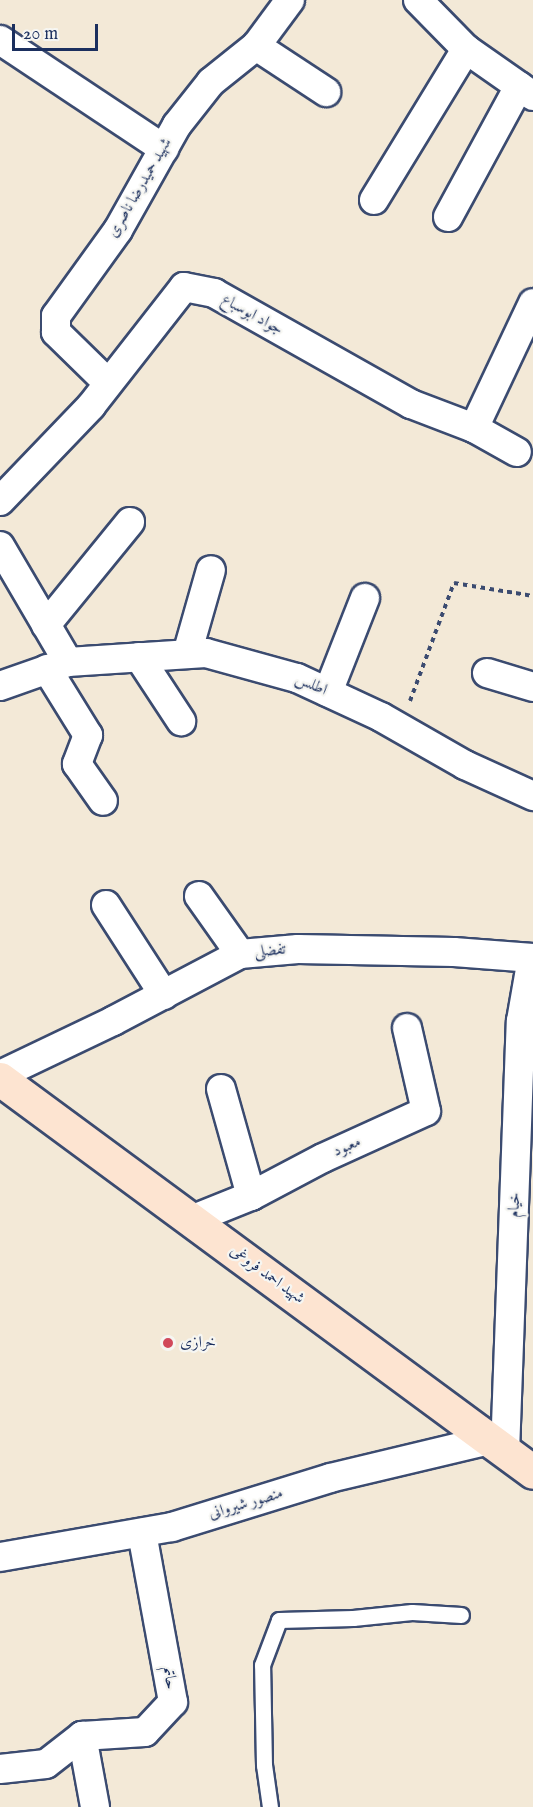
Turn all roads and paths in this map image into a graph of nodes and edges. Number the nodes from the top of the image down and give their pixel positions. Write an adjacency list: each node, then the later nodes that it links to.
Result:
1 (290, 0): 4 (street, شهید حمیدرضا ناصری)
2 (418, 0): 5 (street)
3 (0, 40): 8 (street)
4 (256, 46): 7 (street); 8 (street, شهید حمیدرضا ناصری)
5 (466, 49): 6 (street); 9 (street)
6 (526, 91): 10 (street)
7 (326, 92)
8 (164, 149): 12 (street, شهید حمیدرضا ناصری)
9 (374, 200)
10 (448, 217)
11 (533, 303): 13 (street)
12 (108, 383): 13 (street, جواد ابوسباع); 15 (street, جواد ابوسباع)
13 (474, 428): 14 (street, جواد ابوسباع)
14 (517, 452)
15 (0, 501)
16 (130, 522): 21 (street)
17 (0, 546): 21 (street)
18 (211, 570): 22 (street)
19 (533, 596): 30 (path)
20 (365, 598): 28 (street)
21 (46, 625): 24 (street)
22 (187, 654): 23 (street, اطلس); 28 (street, اطلس)
23 (139, 657): 24 (street, اطلس); 29 (street)
24 (58, 666): 26 (street, اطلس); 32 (street)
25 (487, 673): 27 (street)
26 (0, 686)
27 (533, 687)
28 (328, 692): 30 (street, اطلس)
29 (181, 721)
30 (400, 727): 31 (street, اطلس)
31 (533, 796)
32 (103, 801)
33 (199, 896): 35 (street)
34 (106, 905): 37 (street)
35 (240, 954): 36 (street, تفضلی); 37 (street, تفضلی)
36 (532, 958): 41 (street, خیام)
37 (164, 995): 39 (street, تفضلی)
38 (407, 1029): 42 (street, معبود)
39 (1, 1080): 43 (main road, شهید احمد فروغی)
40 (221, 1089): 42 (street)
41 (525, 1186): 44 (street, خیام)
42 (251, 1197): 43 (street, معبود)
43 (191, 1220): 44 (main road, شهید احمد فروغی)
44 (497, 1446): 45 (main road, شهید احمد فروغی); 46 (street, منصور شیروانی)
45 (533, 1472)
46 (142, 1533): 47 (street, منصور شیروانی); 49 (street, حاتم)
47 (0, 1557)
48 (461, 1616): 52 (lane)
49 (82, 1736): 50 (street); 51 (street)
50 (0, 1769)
51 (95, 1807)
52 (270, 1807)

